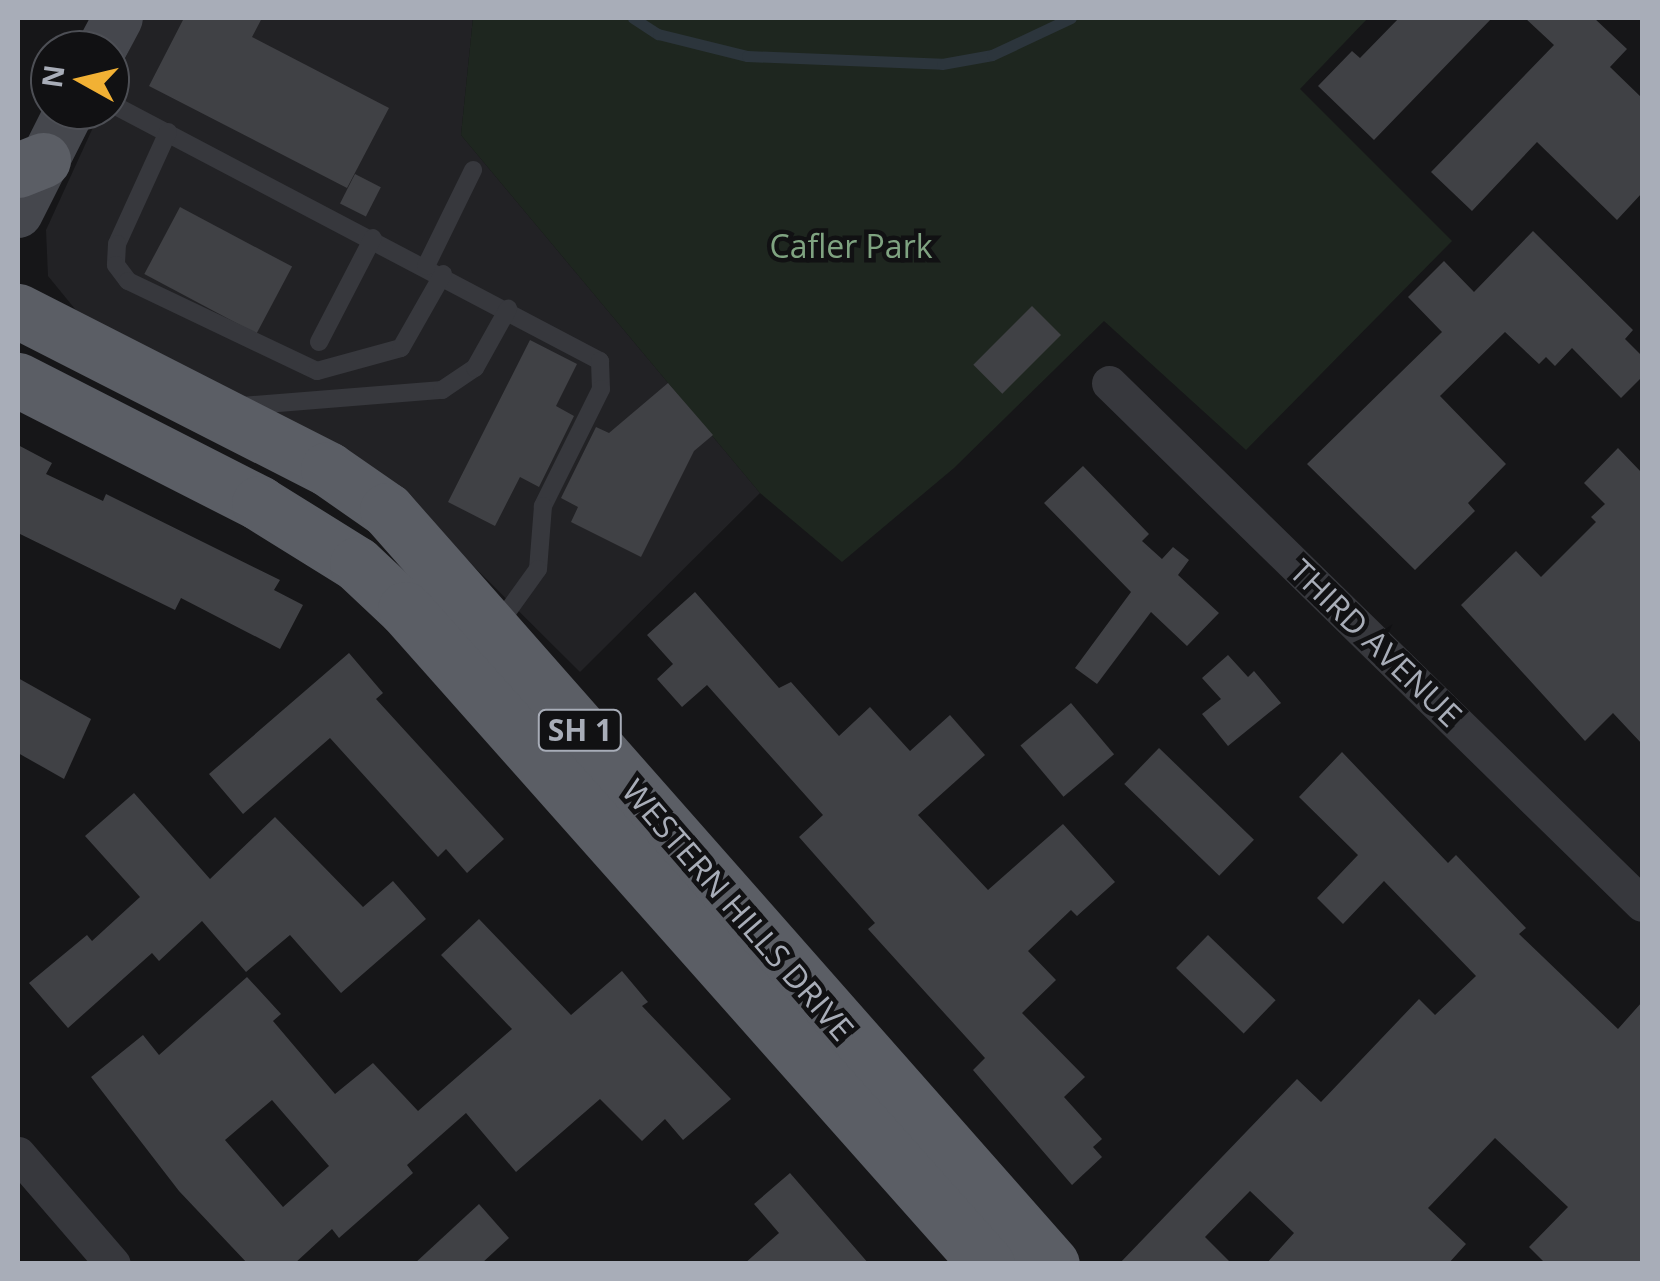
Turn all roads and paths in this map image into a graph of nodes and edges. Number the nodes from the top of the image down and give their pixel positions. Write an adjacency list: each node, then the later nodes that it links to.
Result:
1 (130, 112): 3 (lane)
2 (55, 130): 4 (main road)
3 (168, 132): 7 (lane); 8 (lane)
4 (30, 165): 6 (main road)
5 (474, 170): 8 (lane)
6 (18, 213)
7 (373, 238): 8 (lane); 11 (lane)
8 (434, 270): 9 (lane)
9 (508, 308): 14 (lane); 15 (lane)
10 (18, 311): 14 (highway, WESTERN HILLS DRIVE / SH 1)
11 (319, 342)
12 (18, 380): 19 (highway, WESTERN HILLS DRIVE / SH 1)
13 (1109, 382): 16 (street, THIRD AVENUE)
14 (207, 409): 15 (highway, WESTERN HILLS DRIVE / SH 1)
15 (493, 631): 20 (highway, WESTERN HILLS DRIVE / SH 1)
16 (1642, 904)
17 (18, 1154): 18 (street)
18 (113, 1264)
19 (986, 1264)
20 (1052, 1264)

